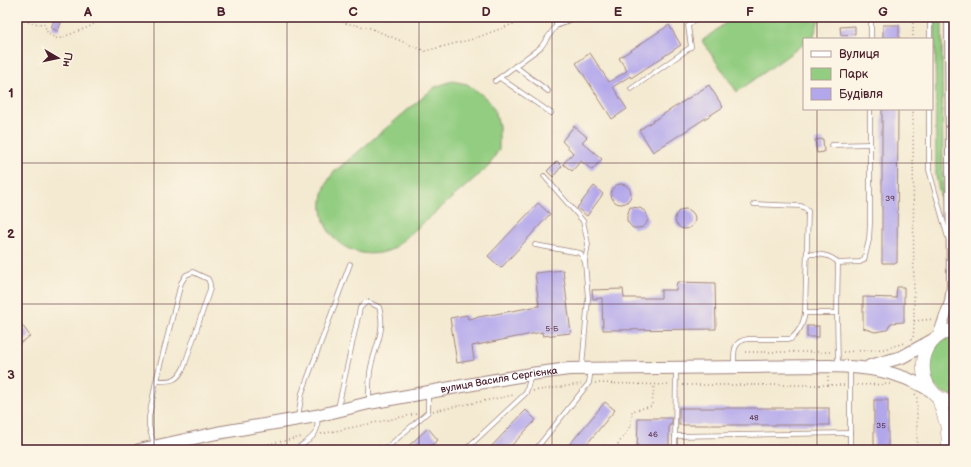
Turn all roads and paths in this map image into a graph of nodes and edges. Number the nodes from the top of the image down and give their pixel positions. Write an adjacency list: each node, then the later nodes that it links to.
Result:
1 (17, 17): 2 (path)
2 (102, 17)
3 (331, 17): 4 (path)
4 (568, 17): 12 (street)
5 (698, 17): 19 (lane)
6 (855, 17): 7 (lane)
7 (871, 17): 8 (lane); 13 (lane)
8 (884, 17)
9 (914, 17): 11 (lane); 14 (path)
10 (950, 17): 30 (street)
11 (930, 18): 15 (lane)
12 (558, 23): 16 (lane)
13 (871, 38)
14 (913, 38)
15 (930, 38)
16 (515, 66): 17 (lane); 20 (lane)
17 (500, 78): 18 (lane); 24 (lane)
18 (495, 81)
19 (631, 89)
20 (548, 91)
21 (870, 110): 25 (lane)
22 (913, 110): 40 (path)
23 (929, 110): 30 (lane)
24 (551, 113)
25 (870, 144): 26 (lane); 33 (lane)
26 (832, 145)
27 (544, 176): 32 (lane)
28 (754, 204): 31 (lane)
29 (535, 245): 32 (lane)
30 (952, 252): 38 (street)
31 (806, 254): 33 (lane); 35 (lane)
32 (585, 262): 45 (lane)
33 (838, 263): 36 (lane)
34 (350, 264): 60 (lane)
35 (805, 313): 36 (lane); 42 (lane)
36 (837, 313): 40 (lane)
37 (954, 330): 38 (main road)
38 (936, 338): 43 (main road, вулиця Василя Сергієнка); 55 (main road)
39 (745, 352): 40 (path)
40 (839, 352): 41 (lane)
41 (844, 366): 42 (main road, вулиця Василя Сергієнка); 43 (main road, вулиця Василя Сергієнка); 52 (lane)
42 (734, 367): 44 (main road, вулиця Василя Сергієнка)
43 (865, 367): 55 (main road, вулиця Василя Сергієнка)
44 (676, 368): 45 (main road, вулиця Василя Сергієнка); 51 (lane)
45 (587, 369): 46 (main road, вулиця Василя Сергієнка); 48 (lane)
46 (531, 374): 54 (main road, вулиця Василя Сергієнка); 68 (lane)
47 (156, 381): 47 (lane); 63 (lane)
48 (589, 383): 50 (path); 69 (lane)
49 (893, 384): 52 (path)
50 (654, 385): 51 (path); 70 (path)
51 (675, 385): 52 (path); 62 (lane)
52 (850, 385): 61 (lane)
53 (914, 392): 73 (path)
54 (428, 393): 56 (main road, вулиця Василя Сергієнка); 67 (lane)
55 (934, 393): 57 (main road); 64 (main road)
56 (369, 403): 58 (main road, вулиця Василя Сергієнка); 58 (lane)
57 (954, 403)
58 (337, 410): 59 (main road, вулиця Василя Сергієнка)
59 (316, 416): 60 (main road, вулиця Василя Сергієнка); 66 (lane)
60 (298, 419): 63 (main road, вулиця Василя Сергієнка)
61 (850, 433): 62 (lane); 72 (lane)
62 (675, 436): 71 (lane)
63 (154, 447): 65 (main road, вулиця Василя Сергієнка)
64 (948, 447)
65 (139, 450)
66 (295, 450)
67 (384, 450)
68 (465, 450)
69 (536, 450)
70 (612, 450)
71 (675, 450)
72 (850, 450)
73 (918, 450)

